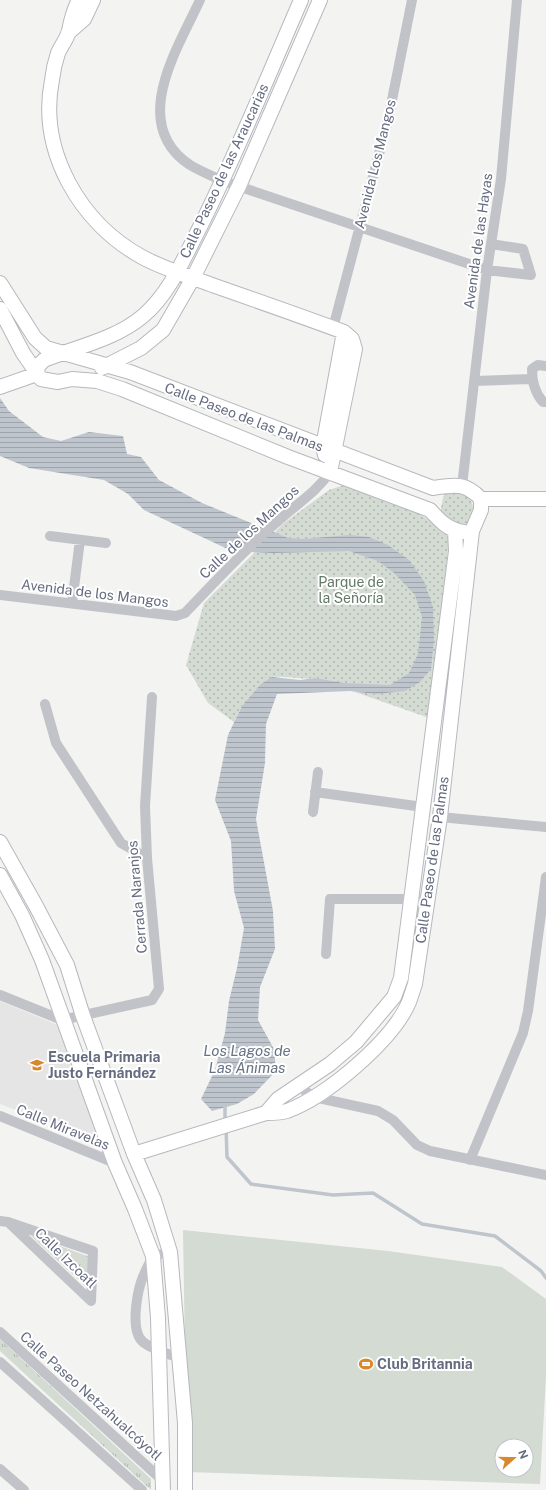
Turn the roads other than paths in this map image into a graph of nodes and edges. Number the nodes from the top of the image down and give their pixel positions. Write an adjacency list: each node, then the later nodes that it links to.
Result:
1 (78, 0): 8 (street)
2 (93, 0): 8 (street)
3 (200, 0): 9 (street)
4 (301, 0): 9 (street, Calle Paseo de las Araucarias)
5 (320, 0): 10 (street, Calle Paseo de las Araucarias)
6 (412, 0): 11 (street, Avenida Los Mangos)
7 (517, 0): 12 (street, Avenida de las Hayas)
8 (68, 33): 14 (street)
9 (223, 181): 10 (street); 14 (street, Calle Paseo de las Araucarias)
10 (239, 186): 11 (street); 15 (street, Calle Paseo de las Araucarias)
11 (360, 226): 13 (street); 18 (street, Avenida Los Mangos)
12 (491, 244): 13 (street, Avenida de las Hayas); 13 (street)
13 (487, 270): 25 (street, Avenida de las Hayas)
14 (177, 272): 15 (street); 19 (street, Calle Paseo de las Araucarias)
15 (193, 278): 18 (street); 21 (street, Calle Paseo de las Araucarias)
16 (0, 283): 19 (street, Calle Paseo de las Palmas)
17 (0, 309): 22 (street)
18 (338, 330): 28 (street)
19 (64, 352): 21 (street, Calle Paseo de las Palmas); 22 (street, Calle Paseo de las Araucarias)
20 (546, 366): 24 (street)
21 (105, 367): 23 (street, Calle Paseo de las Araucarias); 28 (street, Calle Paseo de las Palmas)
22 (37, 374): 23 (street, Calle Paseo de las Palmas); 26 (street)
23 (72, 378): 29 (street, Calle Paseo de las Palmas)
24 (532, 379): 25 (street); 27 (street)
25 (475, 381): 30 (street, Avenida de las Hayas)
26 (4, 386)
27 (546, 402)
28 (329, 450): 29 (street); 30 (street, Calle Paseo de las Palmas)
29 (330, 472): 33 (street, Calle Paseo de las Palmas); 40 (street, Calle de los Mangos)
30 (462, 486): 31 (street)
31 (481, 499): 32 (street); 34 (street, Calle Paseo de las Palmas)
32 (546, 499)
33 (455, 531): 34 (street); 44 (street, Calle Paseo de las Palmas)
34 (472, 531): 45 (street, Calle Paseo de las Palmas)
35 (50, 536): 36 (street)
36 (80, 540): 37 (street); 39 (street)
37 (106, 543)
38 (0, 595): 39 (street, Avenida de los Mangos)
39 (72, 603): 40 (street, Avenida de los Mangos)
40 (185, 613)
41 (152, 697): 52 (street, Cerrada Naranjos)
42 (45, 704): 52 (street)
43 (318, 772): 46 (street)
44 (428, 772): 45 (street); 47 (street, Calle Paseo de las Palmas)
45 (444, 774): 49 (street, Calle Paseo de las Palmas)
46 (315, 792): 47 (street); 48 (street)
47 (423, 807): 55 (street, Calle Paseo de las Palmas)
48 (313, 812)
49 (440, 817): 50 (street); 56 (street, Calle Paseo de las Palmas)
50 (546, 827)
51 (0, 842): 61 (street)
52 (147, 858): 61 (street, Cerrada Naranjos)
53 (0, 875): 62 (street)
54 (546, 877): 58 (street)
55 (410, 899): 56 (street); 57 (street); 63 (street, Calle Paseo de las Palmas)
56 (427, 902): 64 (street, Calle Paseo de las Palmas)
57 (326, 954)
58 (535, 954): 59 (street); 68 (street)
59 (546, 955)
60 (0, 995): 62 (street)
61 (83, 1016): 62 (street, Cerrada Naranjos); 67 (street)
62 (62, 1020): 69 (street)
63 (298, 1086): 64 (street); 65 (street, Calle Paseo de las Palmas)
64 (314, 1097): 65 (street, Calle Paseo de las Palmas); 68 (street)
65 (266, 1113): 67 (street, Calle Paseo de las Palmas)
66 (0, 1116): 69 (street, Calle Miravelas)
67 (134, 1154): 69 (street); 72 (street)
68 (470, 1160): 70 (street)
69 (115, 1163): 73 (street)
70 (546, 1174)
71 (4, 1222): 71 (street, Calle Izcoatl)
72 (170, 1252): 73 (street); 76 (street)
73 (152, 1256): 75 (street); 75 (street)
74 (0, 1332): 79 (street, Calle Paseo Netzahualcóyotl)
75 (159, 1351): 76 (street); 79 (street)
76 (180, 1358): 82 (street)
77 (0, 1362): 81 (street)
78 (0, 1469): 80 (street)
79 (162, 1485)
80 (24, 1490)
81 (142, 1490)
82 (185, 1490)

